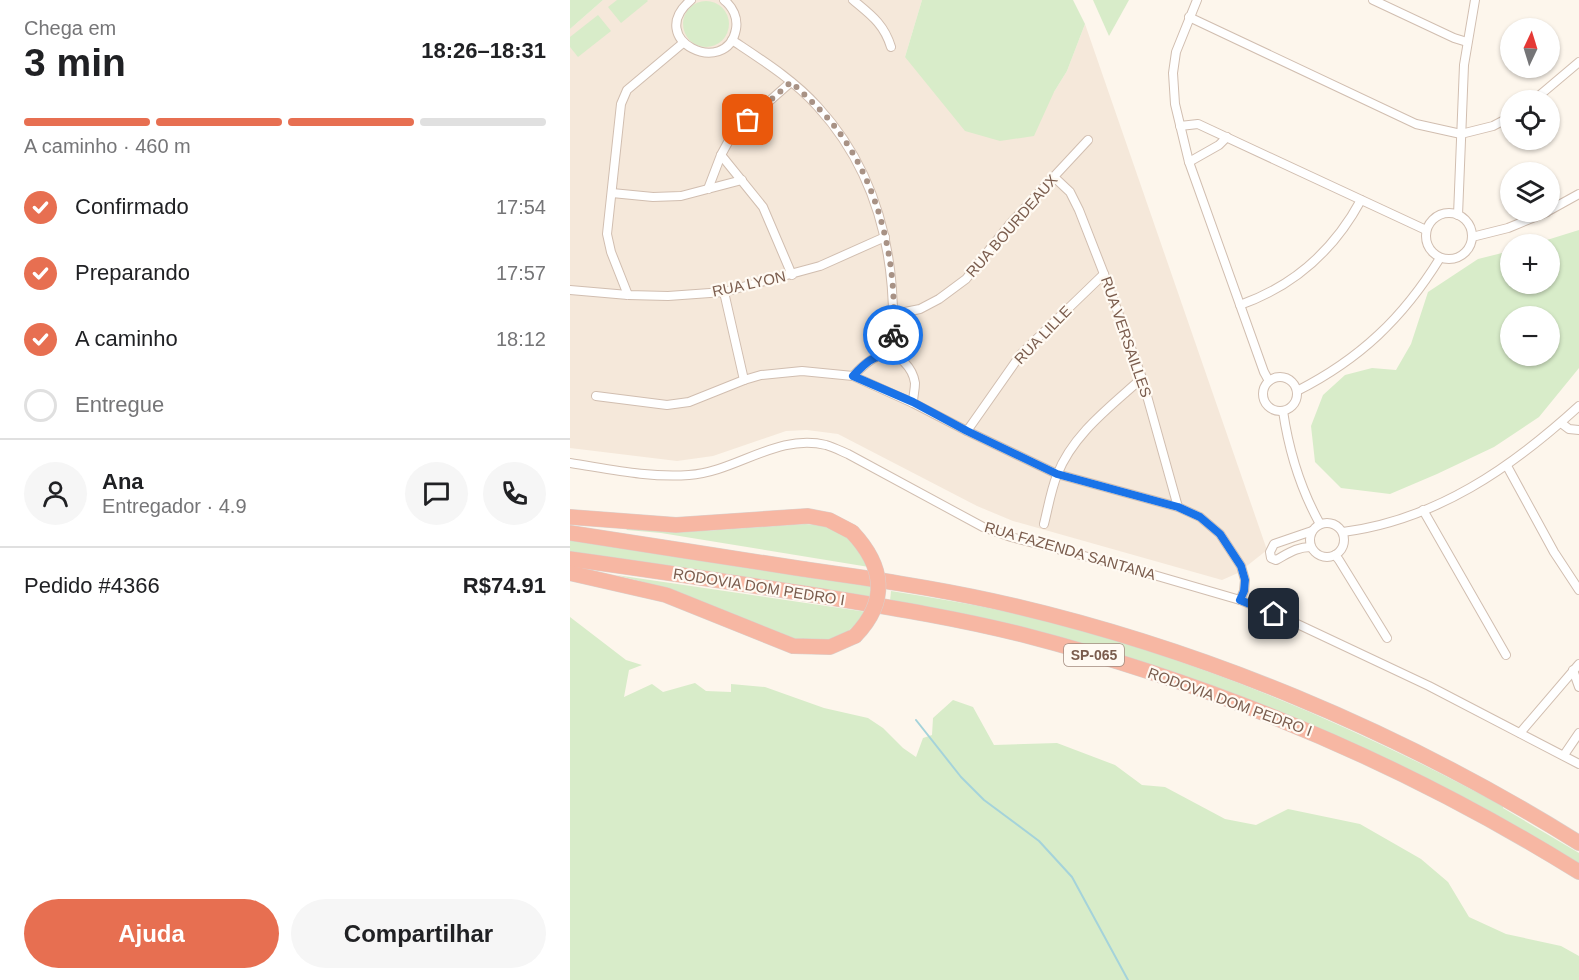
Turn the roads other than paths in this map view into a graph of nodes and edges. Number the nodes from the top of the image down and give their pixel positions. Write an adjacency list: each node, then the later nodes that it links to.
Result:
1 (675, 0): 8 (street)
2 (691, 0): 8 (street)
3 (853, 0): 13 (street)
4 (1197, 0): 9 (street)
5 (1373, 0): 11 (street)
6 (1475, 0): 11 (street)
7 (728, 1): 10 (street)
8 (681, 8): 12 (street)
9 (1189, 17): 18 (street); 19 (street)
10 (732, 40): 12 (street); 15 (street)
11 (1467, 42): 19 (street)
12 (683, 43): 27 (street)
13 (891, 46)
14 (1579, 62): 16 (street)
15 (791, 82): 22 (street); 34 (street)
16 (1546, 90)
17 (1500, 122): 19 (street)
18 (1180, 126): 20 (street); 23 (street)
19 (1461, 134): 31 (street)
20 (1227, 137): 23 (street); 29 (street)
21 (1088, 140): 24 (street, RUA BOURDEAUX)
22 (721, 155): 25 (street); 26 (street)
23 (1189, 162): 42 (street)
24 (1054, 177): 37 (street, RUA VERSAILLES); 43 (street, RUA BOURDEAUX)
25 (742, 180): 26 (street); 38 (street)
26 (708, 189): 27 (street)
27 (612, 193): 41 (street)
28 (1579, 194): 30 (street)
29 (1361, 200): 33 (street); 42 (street)
30 (1560, 204)
31 (1458, 215): 33 (street); 35 (street)
32 (1522, 222): 35 (street)
33 (1426, 230): 36 (street)
34 (885, 237): 38 (street, RUA LYON); 43 (street)
35 (1472, 237): 36 (street)
36 (1440, 258): 49 (street)
37 (1104, 274): 46 (street, RUA VERSAILLES); 56 (street, RUA LILLE)
38 (792, 275): 40 (street, RUA LYON)
39 (570, 290): 41 (street, RUA LYON)
40 (724, 292): 41 (street, RUA LYON); 47 (street)
41 (628, 295)
42 (1240, 305): 48 (street)
43 (895, 314): 44 (street)
44 (892, 354): 45 (street); 51 (street)
45 (853, 376): 47 (street); 51 (street)
46 (1142, 378): 59 (street); 60 (street, RUA VERSAILLES)
47 (744, 380): 50 (street)
48 (1269, 381): 49 (street); 53 (street)
49 (1297, 391): 53 (street)
50 (596, 396)
51 (913, 402): 56 (street)
52 (1579, 406): 54 (street)
53 (1283, 411): 64 (street)
54 (1561, 423): 55 (street); 58 (street)
55 (1579, 430)
56 (967, 431): 59 (street)
57 (570, 464): 73 (street, RUA FAZENDA SANTANA)
58 (1507, 466): 61 (street); 72 (street)
59 (1057, 474): 60 (street); 63 (street)
60 (1178, 507): 73 (street)
61 (1423, 510): 66 (street); 75 (street)
62 (570, 517): 71 (highway, bridge)
63 (1044, 524)
64 (1320, 524): 65 (street); 66 (street)
65 (1312, 531): 68 (street); 68 (street)
66 (1343, 532): 69 (street)
67 (570, 533): 82 (highway, RODOVIA DOM PEDRO I / SP-065)
68 (1311, 547): 69 (street)
69 (1335, 555): 74 (street)
70 (570, 559): 83 (highway, RODOVIA DOM PEDRO I / SP-065)
71 (570, 573)
72 (1579, 590)
73 (1240, 600): 78 (street, RUA FAZENDA SANTANA)
74 (1387, 638)
75 (1506, 655)
76 (1576, 667): 77 (street); 78 (street)
77 (1579, 687)
78 (1520, 733): 80 (street, RUA FAZENDA SANTANA)
79 (1579, 733): 80 (street)
80 (1564, 755): 81 (street, RUA FAZENDA SANTANA)
81 (1579, 764)
82 (1579, 843)
83 (1579, 872)

